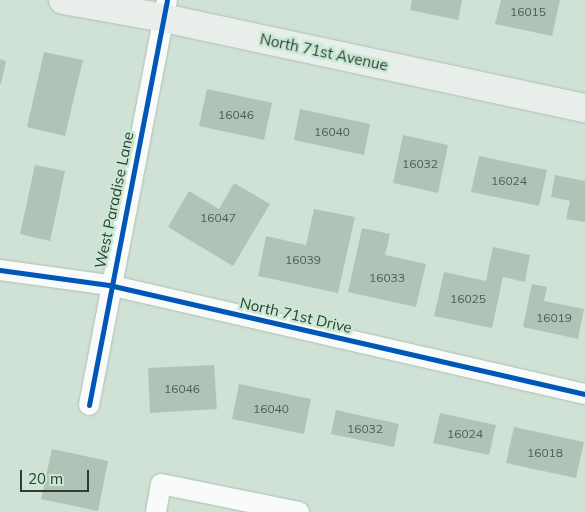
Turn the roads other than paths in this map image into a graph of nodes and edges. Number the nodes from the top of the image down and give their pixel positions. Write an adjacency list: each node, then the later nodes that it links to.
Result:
1 (63, 0): 2 (street, North 71st Avenue)
2 (165, 9): 3 (street, North 71st Avenue); 5 (street, West Paradise Lane)
3 (585, 108)
4 (0, 270): 5 (street, North 71st Drive)
5 (109, 285): 6 (street, North 71st Drive); 7 (street, West Paradise Lane)
6 (585, 394)
7 (89, 405)
8 (156, 512): 9 (street)
9 (299, 512)

